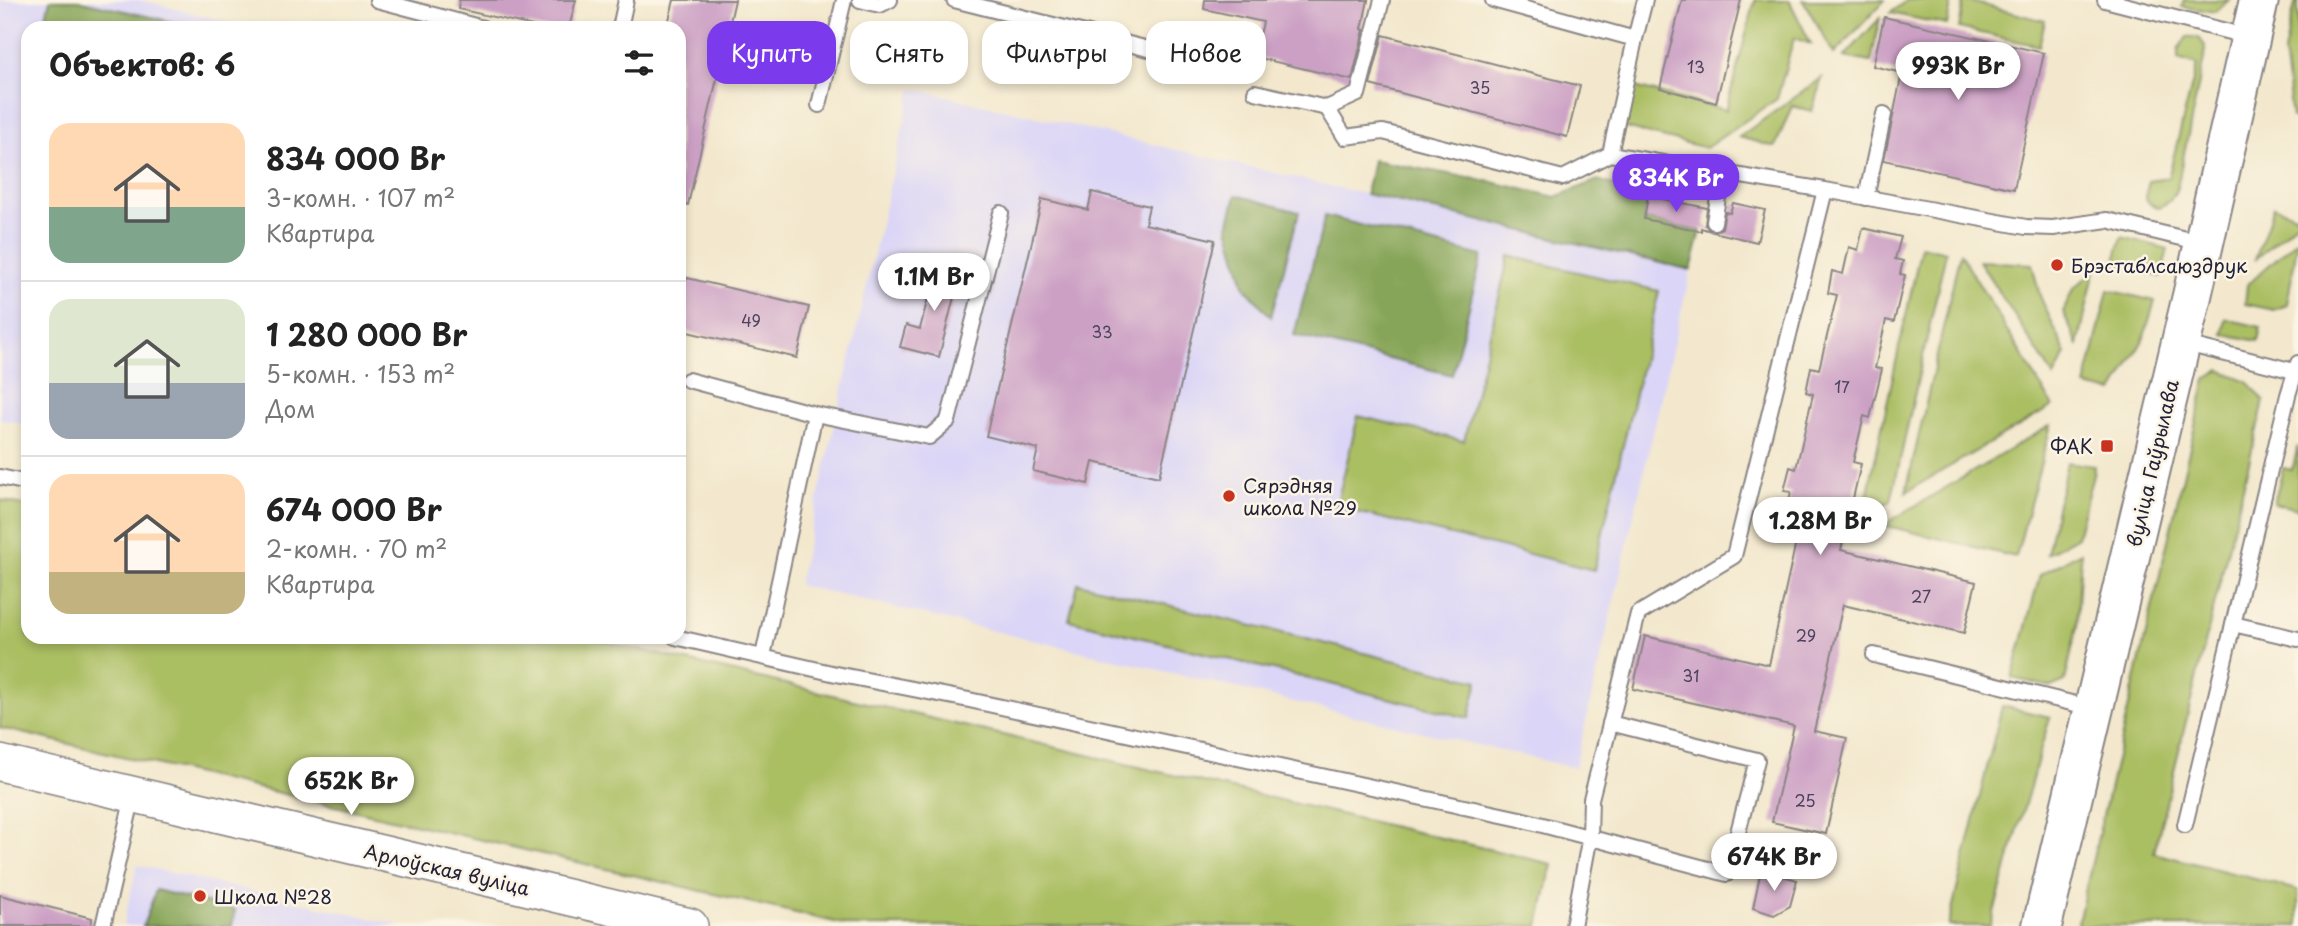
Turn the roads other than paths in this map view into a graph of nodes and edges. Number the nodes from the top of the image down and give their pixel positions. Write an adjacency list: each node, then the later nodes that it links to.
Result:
1 (377, 0): 12 (lane)
2 (626, 0): 14 (lane)
3 (844, 0): 19 (lane)
4 (860, 0): 5 (lane)
5 (890, 0)
6 (954, 0): 17 (lane)
7 (1382, 0): 20 (lane)
8 (1493, 0): 16 (lane)
9 (1645, 0): 16 (lane)
10 (2105, 0): 15 (lane)
11 (2259, 0): 15 (main road, вуліца Гаўрылава)
12 (420, 6): 13 (lane)
13 (463, 21)
14 (622, 21)
15 (2250, 37): 28 (main road, вуліца Гаўрылава)
16 (1635, 39): 22 (lane)
17 (1146, 48)
18 (1255, 92): 20 (lane)
19 (819, 105)
20 (1327, 108): 22 (lane)
21 (1885, 114): 25 (lane)
22 (1610, 154): 23 (lane)
23 (1722, 173): 24 (lane); 27 (lane)
24 (1825, 190): 25 (lane); 41 (lane)
25 (1866, 198): 28 (lane)
26 (1001, 212): 32 (lane)
27 (1714, 222)
28 (2203, 243): 29 (main road, вуліца Гаўрылава)
29 (2181, 343): 30 (lane); 40 (main road, вуліца Гаўрылава)
30 (2297, 368): 35 (lane)
31 (688, 380): 32 (lane)
32 (814, 414): 39 (lane)
33 (0, 477): 34 (lane)
34 (21, 482)
35 (2233, 624): 37 (lane); 44 (lane)
36 (686, 639): 39 (lane)
37 (2298, 639)
38 (1874, 655): 40 (lane)
39 (763, 656): 45 (lane)
40 (2094, 708): 49 (main road, вуліца Гаўрылава)
41 (1610, 723): 45 (lane); 45 (lane)
42 (0, 763): 43 (street, Арлоўская вуліца)
43 (134, 794): 46 (lane); 47 (street, Арлоўская вуліца)
44 (2185, 825)
45 (1590, 836): 48 (lane)
46 (103, 926)
47 (690, 926)
48 (1573, 926)
49 (2042, 926)

